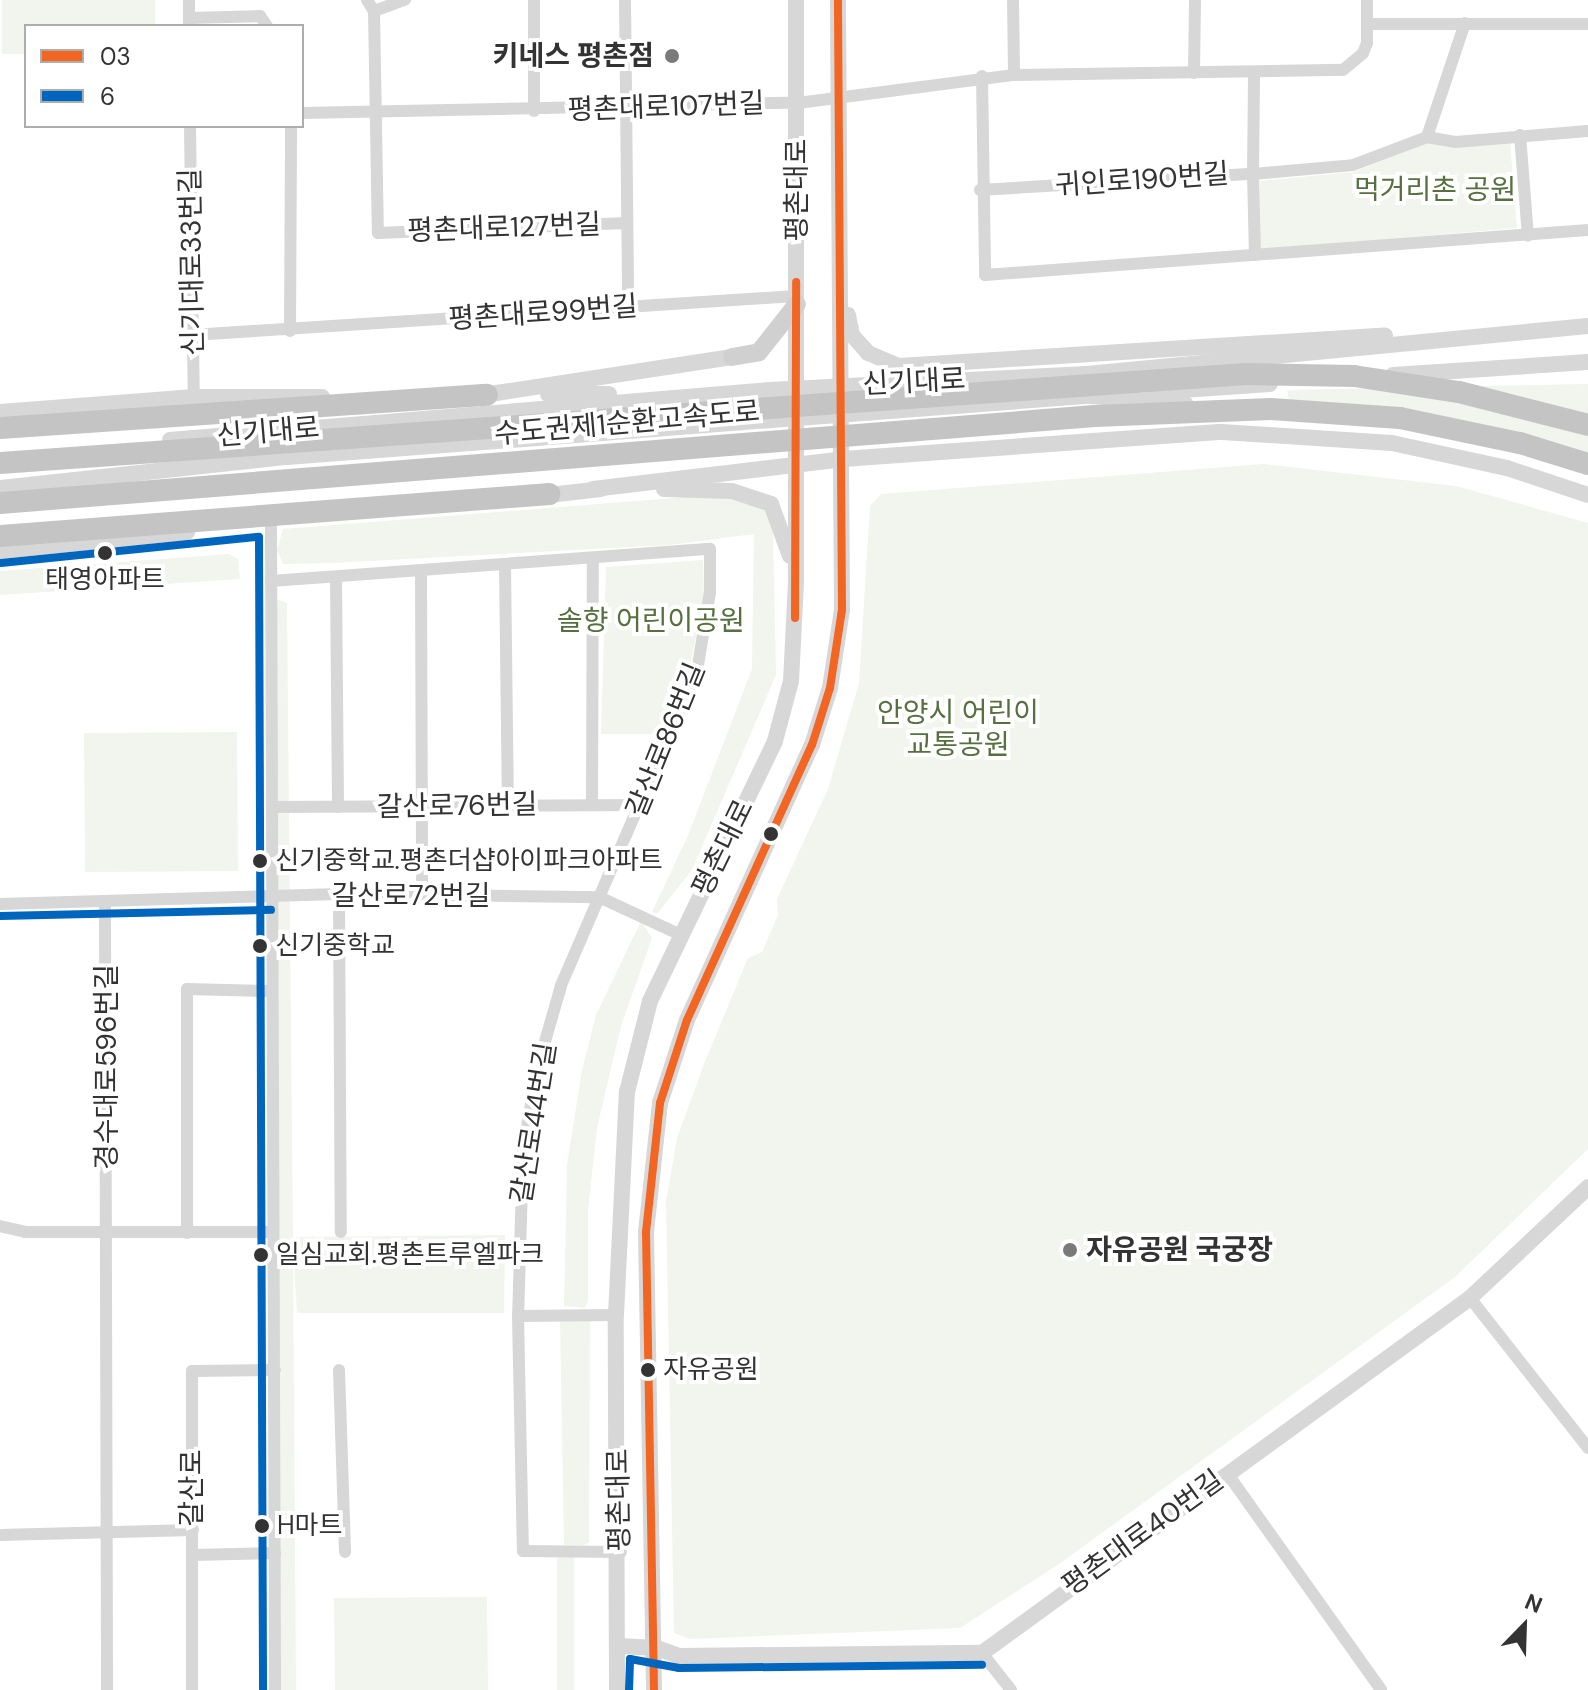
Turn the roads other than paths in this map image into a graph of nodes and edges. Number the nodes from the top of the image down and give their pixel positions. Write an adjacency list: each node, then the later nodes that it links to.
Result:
1 (189, 0): 11 (street)
2 (405, 0): 10 (street)
3 (534, 0): 24 (street, 평촌대로107번길)
4 (625, 0): 22 (street)
5 (796, 0): 21 (street, 평촌대로)
6 (838, 0): 20 (street, 평촌대로)
7 (1013, 0): 18 (street)
8 (1195, 0): 16 (street)
9 (1367, 0): 14 (street)
10 (370, 5): 23 (street, 평촌대로127번길)
11 (189, 22): 13 (street)
12 (1465, 23): 14 (street); 15 (street); 30 (street)
13 (266, 24)
14 (1368, 24): 17 (street)
15 (1588, 24)
16 (1194, 73): 17 (street); 18 (street)
17 (1254, 74): 31 (street, 귀인로190번길)
18 (1014, 75): 19 (street)
19 (982, 76): 20 (street, 평촌대로107번길); 32 (street)
20 (837, 99): 21 (street, 평촌대로107번길); 37 (street, 평촌대로)
21 (798, 103): 22 (street, 평촌대로107번길); 38 (street, 평촌대로)
22 (627, 109): 24 (street, 평촌대로107번길); 33 (street)
23 (372, 111): 24 (street, 평촌대로107번길); 25 (street, 평촌대로107번길); 33 (street, 평촌대로127번길)
24 (534, 111)
25 (304, 113)
26 (190, 128): 42 (street, 신기대로33번길)
27 (291, 128): 41 (street)
28 (1588, 131): 29 (street)
29 (1520, 135): 30 (street); 35 (street)
30 (1427, 137): 31 (street)
31 (1253, 174): 32 (street, 귀인로190번길); 36 (street)
32 (980, 190): 36 (street)
33 (627, 223): 39 (street)
34 (1588, 230): 35 (street)
35 (1528, 236): 36 (street)
36 (1255, 255)
37 (843, 292): 43 (street); 47 (street, 평촌대로)
38 (796, 300): 39 (street, 평촌대로99번길); 44 (main road); 48 (street, 평촌대로)
39 (628, 307): 41 (street, 평촌대로99번길)
40 (1587, 326): 43 (street); 46 (street, 신기대로)
41 (290, 331): 42 (street, 평촌대로99번길)
42 (192, 335): 52 (street, 신기대로33번길)
43 (1192, 344): 46 (street)
44 (732, 357): 50 (street)
45 (1588, 362): 51 (street, 신기대로)
46 (1087, 374): 47 (street, 신기대로)
47 (844, 386): 48 (street, 신기대로); 55 (street, 평촌대로)
48 (796, 388): 49 (street, 신기대로); 56 (street, 평촌대로)
49 (755, 391): 50 (street); 60 (street, 신기대로)
50 (487, 395): 52 (street); 58 (highway)
51 (1092, 396): 53 (street, 신기대로); 65 (street)
52 (194, 397): 54 (street)
53 (1022, 402): 55 (street, 신기대로); 59 (street)
54 (0, 412)
55 (844, 413): 56 (street, 신기대로); 61 (street, 평촌대로)
56 (796, 417): 63 (street, 평촌대로); 66 (street, 신기대로)
57 (1588, 425): 62 (highway, 수도권제1순환고속도로)
58 (0, 428)
59 (943, 451): 61 (street); 69 (street)
60 (0, 454)
61 (843, 459): 63 (street); 115 (street, 평촌대로)
62 (0, 463)
63 (796, 464): 67 (street); 79 (street, 평촌대로)
64 (1588, 464): 70 (highway, 수도권제1순환고속도로)
65 (1588, 471)
66 (0, 488)
67 (593, 489): 68 (street); 79 (street)
68 (549, 494): 71 (street); 72 (highway)
69 (1588, 495)
70 (0, 503)
71 (271, 524): 73 (street); 78 (street)
72 (0, 536)
73 (0, 551)
74 (593, 558): 75 (street, 갈산로86번길); 80 (street, 갈산로86번길); 82 (street, 갈산로86번길)
75 (505, 565): 76 (street, 갈산로86번길); 81 (street)
76 (421, 571): 77 (street, 갈산로86번길); 85 (street)
77 (336, 577): 78 (street, 갈산로86번길); 84 (street)
78 (271, 581): 83 (street)
79 (796, 581): 92 (street, 평촌대로)
80 (592, 804): 81 (street, 갈산로76번길); 82 (street, 갈산로76번길)
81 (508, 805): 85 (street, 갈산로76번길)
82 (642, 805): 88 (street, 갈산로86번길)
83 (272, 807): 84 (street, 갈산로76번길); 89 (street)
84 (338, 807): 85 (street, 갈산로76번길)
85 (421, 807): 87 (street)
86 (339, 894): 87 (street, 갈산로72번길); 89 (street, 갈산로72번길); 98 (street)
87 (422, 894): 88 (street, 갈산로72번길)
88 (599, 897): 92 (street); 102 (street, 갈산로44번길)
89 (271, 898): 91 (street, 갈산로72번길); 93 (street)
90 (0, 904): 91 (street, 갈산로72번길)
91 (105, 904): 96 (street, 경수대로596번길)
92 (681, 935): 101 (street, 평촌대로)
93 (271, 991): 97 (street); 99 (street)
94 (1588, 1187): 100 (street, 평촌대로40번길)
95 (0, 1226): 96 (street)
96 (106, 1231): 99 (street); 108 (street, 경수대로596번길)
97 (272, 1232): 99 (street); 103 (street)
98 (341, 1232)
99 (187, 1233)
100 (1470, 1298): 105 (street); 106 (street, 평촌대로40번길)
101 (616, 1315): 102 (street); 111 (street, 평촌대로)
102 (518, 1316): 111 (street, 갈산로44번길)
103 (275, 1370): 107 (street, 갈산로); 112 (street)
104 (339, 1370): 110 (street)
105 (1588, 1448)
106 (1227, 1473): 116 (street, 평촌대로40번길); 123 (street)
107 (193, 1530): 108 (street); 113 (street, 갈산로)
108 (108, 1532): 109 (street); 117 (street, 경수대로596번길)
109 (0, 1535)
110 (345, 1552)
111 (621, 1552): 114 (street, 평촌대로)
112 (275, 1553): 113 (street); 119 (street)
113 (193, 1555): 118 (street, 갈산로)
114 (619, 1646): 115 (street); 120 (street, 평촌대로)
115 (657, 1648): 116 (street); 121 (street, 평촌대로)
116 (982, 1653): 122 (street)
117 (107, 1690)
118 (192, 1690)
119 (275, 1690)
120 (617, 1690)
121 (654, 1690)
122 (1011, 1690)
123 (1381, 1690)

